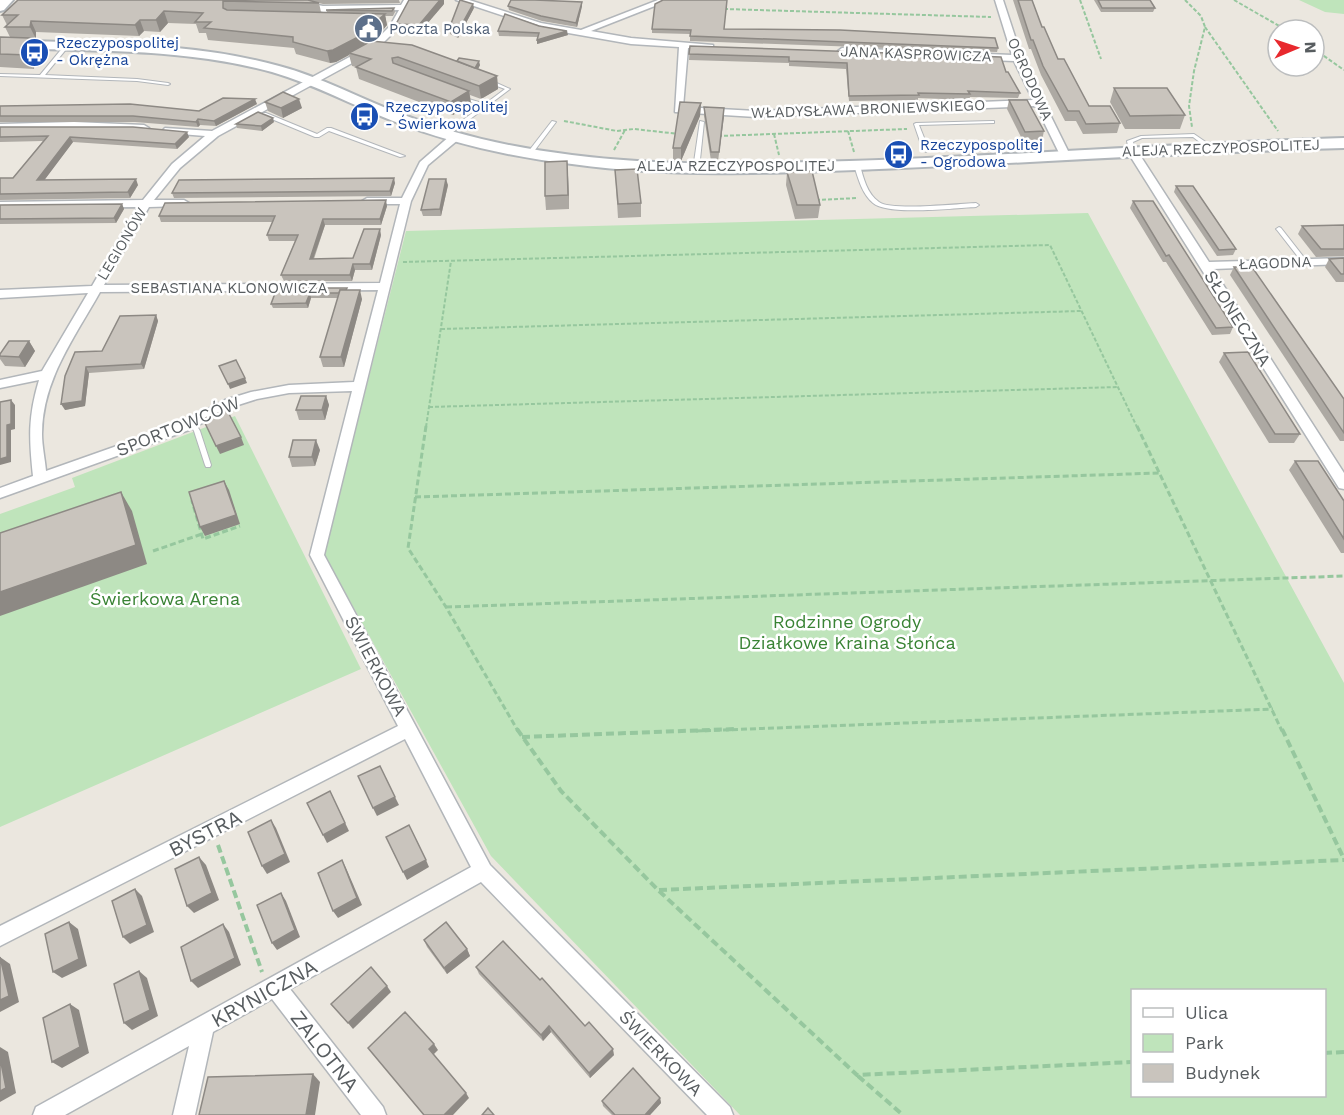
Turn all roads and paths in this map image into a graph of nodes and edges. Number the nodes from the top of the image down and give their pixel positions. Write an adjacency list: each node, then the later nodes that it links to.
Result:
1 (7, 0): 10 (street)
2 (280, 0): 9 (street)
3 (460, 0): 19 (street)
4 (666, 0): 19 (street)
5 (999, 0): 12 (street, OGRODOWA)
6 (1080, 0): 27 (path)
7 (1185, 0): 18 (path)
8 (1234, 0): 15 (path)
9 (406, 4): 17 (street, LEGIONÓW)
10 (0, 7)
11 (719, 9): 12 (path)
12 (1004, 17): 26 (street, OGRODOWA)
13 (317, 18): 14 (street)
14 (340, 18)
15 (1266, 18)
16 (386, 20): 17 (street)
17 (397, 21): 32 (street, LEGIONÓW)
18 (1205, 27): 45 (path); 49 (path)
19 (581, 32): 21 (street)
20 (0, 44): 22 (street, ALEJA RZECZYPOSPOLITEJ)
21 (684, 46): 23 (street); 35 (street, WŁADYSŁAWA BRONIEWSKIEGO)
22 (66, 47): 30 (lane); 32 (street, ALEJA RZECZYPOSPOLITEJ)
23 (726, 47)
24 (831, 51): 26 (street, JANA KASPROWICZA)
25 (1326, 57): 28 (path)
26 (1017, 58): 35 (street, OGRODOWA)
27 (1101, 59)
28 (1344, 70)
29 (0, 75): 30 (lane)
30 (41, 76): 33 (lane)
31 (479, 77): 36 (lane)
32 (312, 81): 37 (street, LEGIONÓW); 48 (street, ALEJA RZECZYPOSPOLITEJ)
33 (168, 84)
34 (458, 96): 36 (lane)
35 (1039, 103): 58 (street, OGRODOWA)
36 (485, 105): 48 (lane)
37 (256, 111): 46 (street, LEGIONÓW); 59 (lane)
38 (554, 122): 43 (path); 56 (lane)
39 (702, 122): 50 (lane)
40 (992, 122): 42 (lane)
41 (0, 126): 46 (street)
42 (917, 129): 44 (path); 53 (lane)
43 (625, 130): 50 (path); 54 (path)
44 (848, 131): 47 (path); 60 (path)
45 (1279, 132)
46 (214, 134): 67 (street, LEGIONÓW)
47 (774, 134): 50 (path); 57 (path)
48 (451, 135): 56 (street, ALEJA RZECZYPOSPOLITEJ); 65 (street, ŚWIERKOWA)
49 (1194, 135): 52 (lane); 55 (lane)
50 (699, 136): 61 (lane)
51 (1344, 143): 52 (street, ALEJA RZECZYPOSPOLITEJ)
52 (1208, 146): 55 (street, ALEJA RZECZYPOSPOLITEJ)
53 (926, 150)
54 (613, 151)
55 (1132, 151): 58 (street, ALEJA RZECZYPOSPOLITEJ); 75 (street, SŁONECZNA)
56 (530, 153): 61 (street, ALEJA RZECZYPOSPOLITEJ)
57 (779, 155)
58 (1065, 155): 60 (street, ALEJA RZECZYPOSPOLITEJ)
59 (402, 156)
60 (856, 159): 61 (street, ALEJA RZECZYPOSPOLITEJ); 62 (lane)
61 (696, 169)
62 (872, 198): 63 (path); 69 (lane)
63 (816, 200)
64 (359, 201): 65 (street)
65 (406, 201): 74 (street, ŚWIERKOWA)
66 (193, 203): 67 (street)
67 (146, 204): 68 (street); 77 (street, LEGIONÓW)
68 (0, 205)
69 (976, 206)
70 (1279, 229): 72 (lane)
71 (451, 261): 74 (path); 79 (path); 80 (path)
72 (1304, 261): 73 (street, ŁAGODNA); 75 (street, ŁAGODNA)
73 (1344, 261)
74 (391, 262): 76 (street, ŚWIERKOWA)
75 (1205, 266): 90 (street, SŁONECZNA)
76 (385, 286): 77 (street, SEBASTIANA KLONOWICZA); 83 (street, ŚWIERKOWA)
77 (95, 289): 78 (street, SEBASTIANA KLONOWICZA); 81 (street, LEGIONÓW)
78 (0, 294)
79 (1081, 310): 80 (path); 84 (path)
80 (441, 329): 85 (path)
81 (47, 374): 82 (street); 89 (street, LEGIONÓW)
82 (0, 384)
83 (361, 386): 86 (street, SPORTOWCÓW); 101 (street, ŚWIERKOWA)
84 (1118, 387): 85 (path); 88 (path)
85 (429, 407): 92 (path)
86 (192, 423): 87 (lane); 89 (street, SPORTOWCÓW)
87 (208, 465)
88 (1160, 473): 92 (path); 98 (path)
89 (40, 478): 91 (street, SPORTOWCÓW)
90 (1344, 484)
91 (0, 493)
92 (415, 497): 99 (path)
93 (201, 498): 95 (path)
94 (240, 526): 95 (path)
95 (202, 534): 96 (path)
96 (153, 551)
97 (1344, 576): 98 (path)
98 (1211, 581): 99 (path); 100 (path)
99 (446, 607): 102 (path)
100 (1273, 709): 102 (path); 104 (path)
101 (409, 729): 103 (street, BYSTRA); 105 (street, ŚWIERKOWA)
102 (522, 737): 106 (path)
103 (212, 829): 107 (street, BYSTRA); 108 (path)
104 (1344, 859): 106 (path)
105 (483, 871): 108 (street, KRYNICZNA); 117 (street, ŚWIERKOWA)
106 (658, 890): 113 (path)
107 (0, 936)
108 (272, 989): 109 (street, KRYNICZNA); 116 (street, ZALOTNA)
109 (204, 1026): 114 (street, KRYNICZNA); 115 (street)
110 (1344, 1052): 111 (path)
111 (1326, 1053)
112 (1131, 1062): 113 (path)
113 (857, 1075): 118 (path)
114 (45, 1115)
115 (184, 1115)
116 (375, 1115)
117 (722, 1115)
118 (903, 1115)

